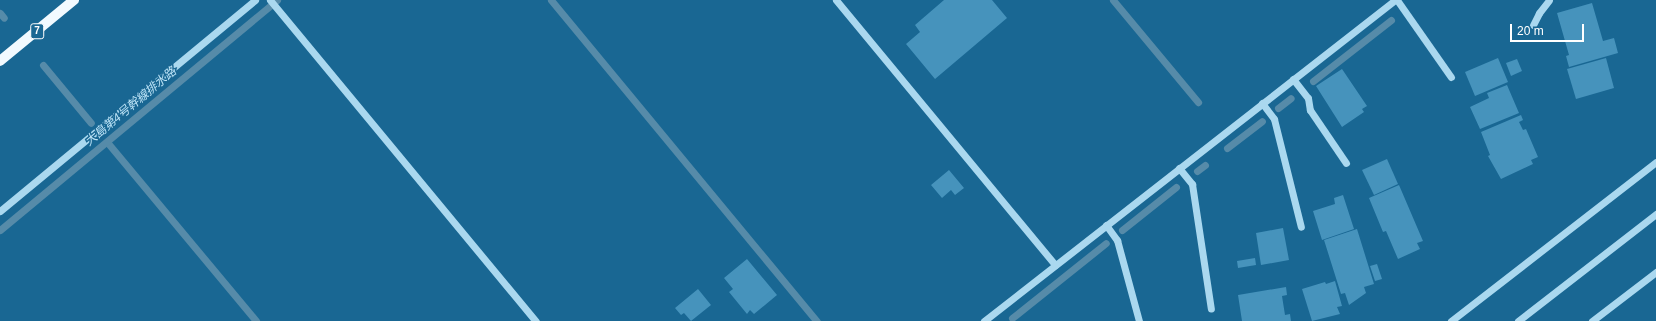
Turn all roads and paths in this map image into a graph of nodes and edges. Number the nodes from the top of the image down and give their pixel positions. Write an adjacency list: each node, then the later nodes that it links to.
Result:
1 (74, 0): 8 (main road, 7)
2 (255, 0): 15 (street)
3 (270, 0): 23 (street)
4 (836, 0): 19 (street)
5 (1396, 0): 9 (street); 10 (street)
6 (1549, 0): 7 (street)
7 (1533, 25)
8 (0, 62)
9 (1451, 77)
10 (1293, 79): 11 (street); 13 (street)
11 (1262, 103): 14 (street); 18 (street)
12 (1656, 162): 27 (street)
13 (1346, 163)
14 (1179, 168): 17 (street); 21 (street)
15 (0, 210)
16 (1656, 214): 28 (street)
17 (1106, 225): 19 (street); 26 (street)
18 (1300, 227)
19 (1056, 265): 22 (street)
20 (1656, 272): 29 (street)
21 (1211, 309)
22 (994, 313): 24 (street); 25 (street)
23 (536, 321)
24 (984, 321)
25 (997, 321)
26 (1139, 321)
27 (1451, 321)
28 (1518, 321)
29 (1592, 321)

